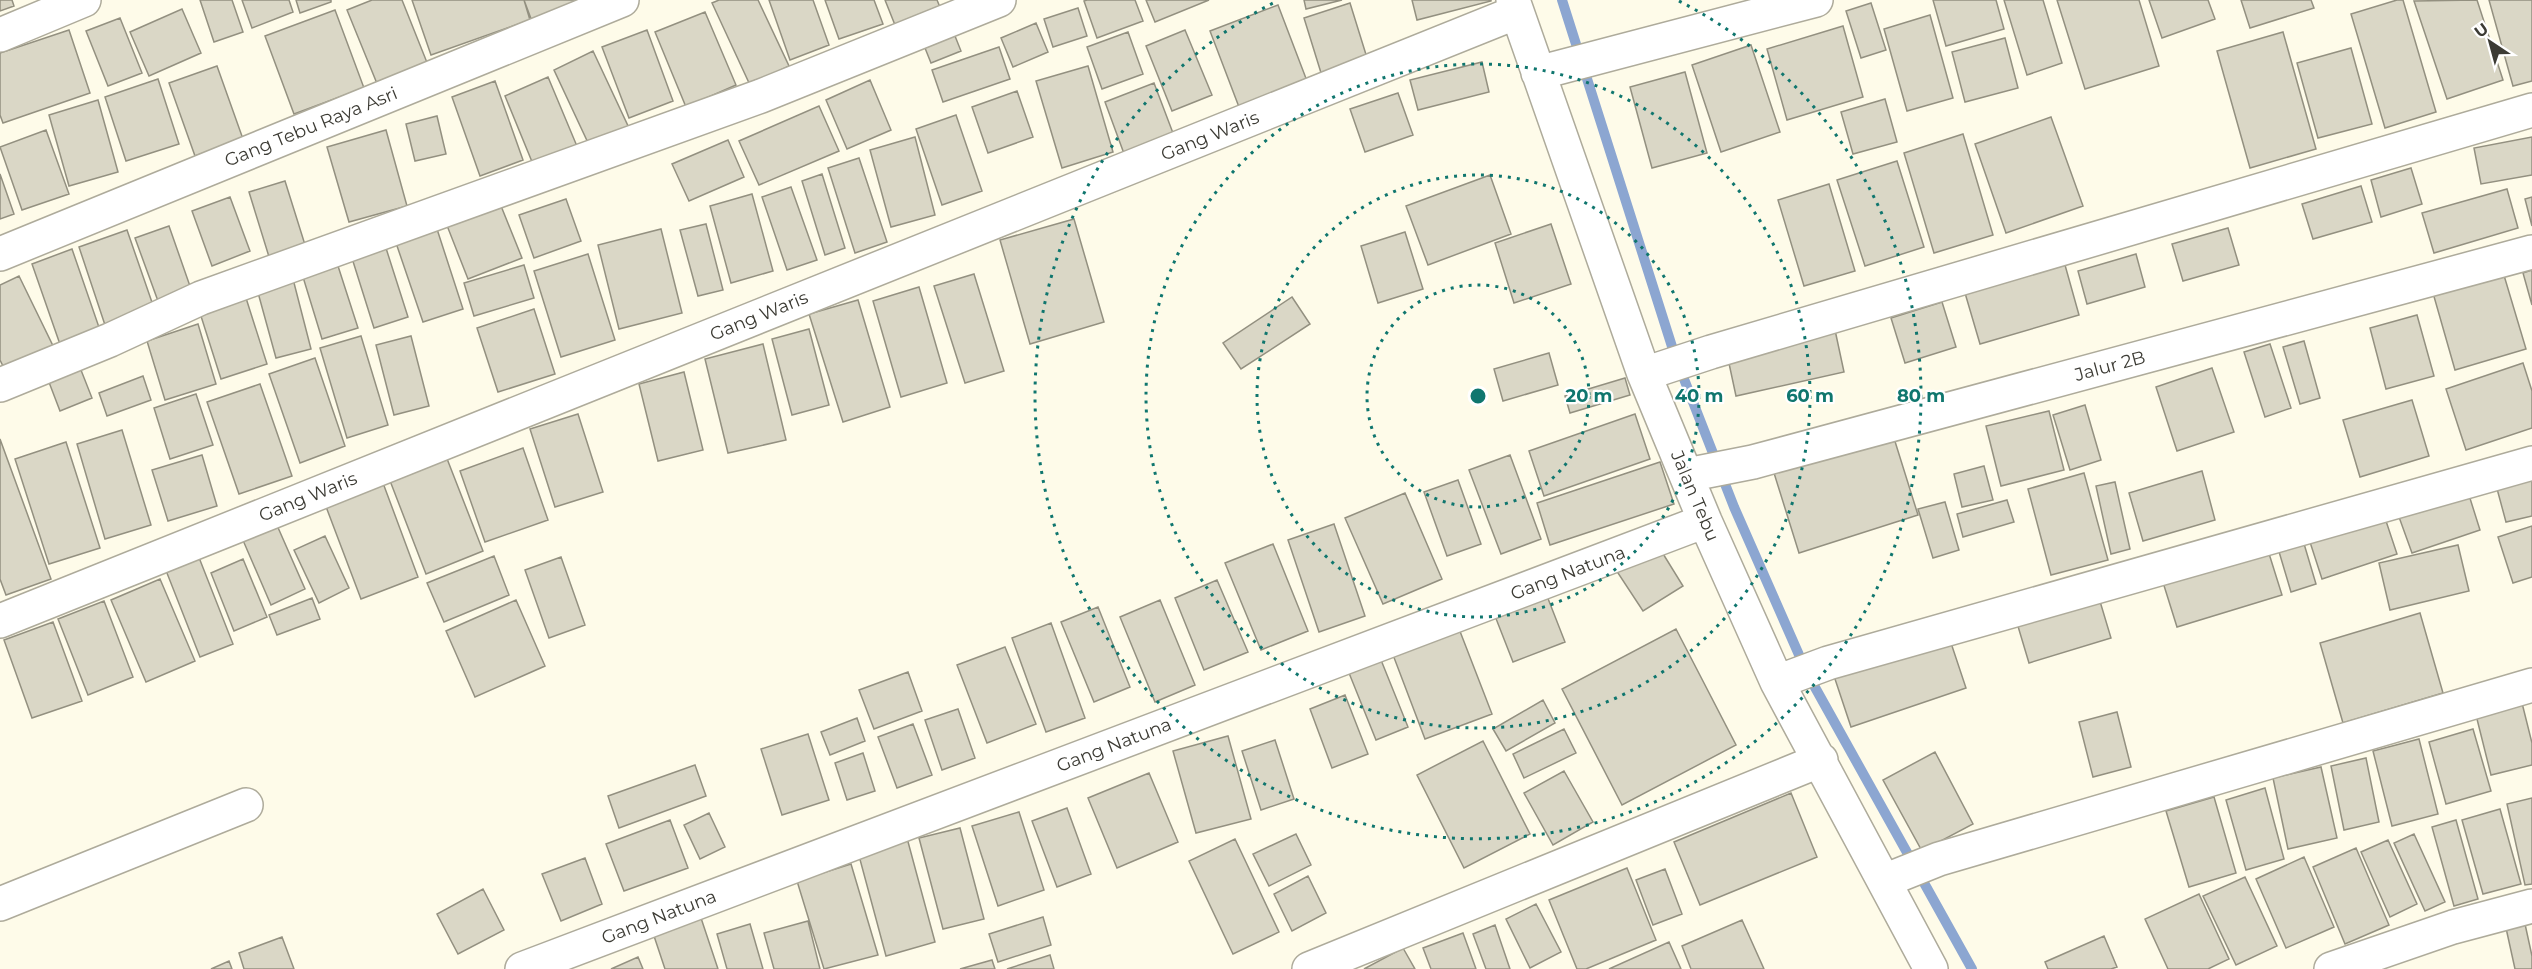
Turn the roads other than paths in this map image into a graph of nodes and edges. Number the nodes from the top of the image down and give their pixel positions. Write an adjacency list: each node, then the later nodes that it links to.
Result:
1 (84, 0): 6 (street)
2 (622, 0): 10 (street, Gang Tebu Raya Asri)
3 (999, 0): 12 (street)
4 (1816, 0): 7 (street)
5 (1515, 6): 7 (street, Jalan Tebu); 16 (street, Gang Waris)
6 (0, 35)
7 (1550, 69): 11 (street, Jalan Tebu)
8 (2532, 110): 11 (street)
9 (2532, 252): 14 (street, Jalur 2B)
10 (0, 255)
11 (1653, 371): 14 (street, Jalan Tebu)
12 (0, 385)
13 (2532, 464): 17 (street)
14 (1693, 474): 15 (street, Jalan Tebu)
15 (1706, 521): 17 (street, Jalan Tebu); 24 (street, Gang Natuna)
16 (0, 621)
17 (1784, 680): 19 (street, Jalan Tebu)
18 (2532, 685): 21 (street)
19 (1821, 760): 21 (street, Jalan Tebu); 25 (street)
20 (246, 805): 22 (street)
21 (1891, 879): 26 (street, Jalan Tebu)
22 (0, 904)
23 (2532, 906): 27 (street)
24 (522, 969)
25 (1309, 969)
26 (1931, 969)
27 (2331, 969)

